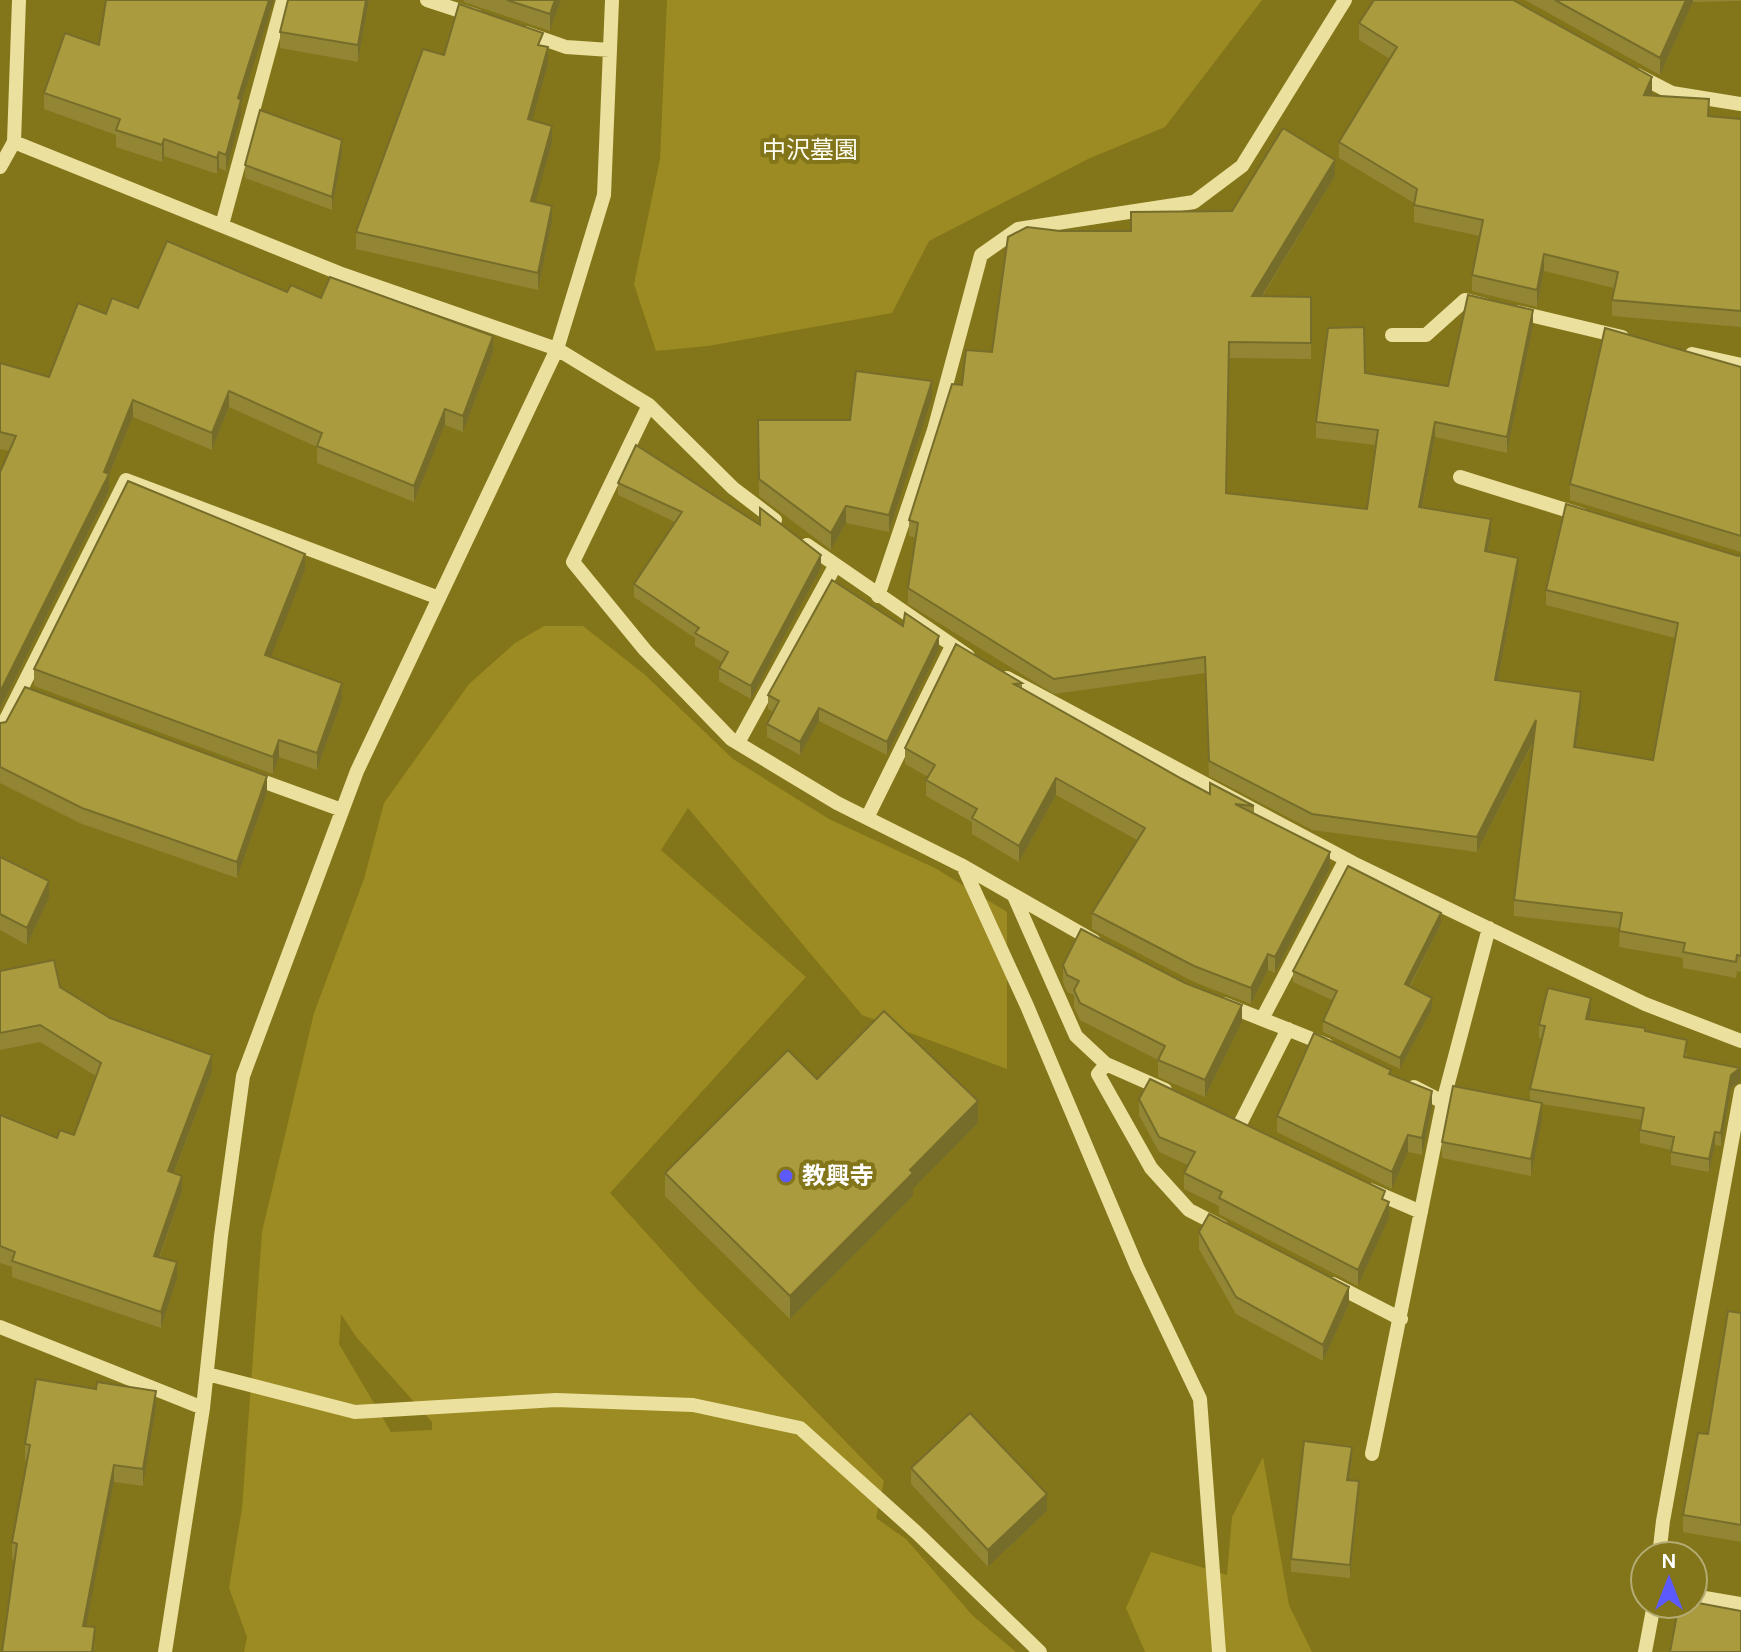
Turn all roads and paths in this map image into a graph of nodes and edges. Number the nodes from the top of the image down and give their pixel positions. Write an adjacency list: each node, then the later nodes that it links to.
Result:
1 (19, 0): 9 (street)
2 (283, 0): 11 (street)
3 (427, 0): 6 (street)
4 (612, 0): 6 (street)
5 (1345, 0): 21 (street)
6 (610, 50): 14 (street)
7 (1624, 67): 8 (street)
8 (1741, 104)
9 (14, 142): 10 (street); 11 (street)
10 (0, 167)
11 (222, 225): 14 (street)
12 (1392, 335): 13 (street)
13 (1635, 340)
14 (557, 349): 17 (street); 22 (street)
15 (1681, 351): 16 (street)
16 (1741, 365)
17 (649, 405): 20 (street); 25 (street)
18 (1460, 477): 19 (street)
19 (1594, 519)
20 (835, 566): 21 (street); 25 (street)
21 (878, 596): 23 (street)
22 (439, 598): 24 (street); 27 (street)
23 (952, 646): 28 (street); 29 (street)
24 (0, 731)
25 (738, 743): 28 (street)
26 (240, 773): 27 (street)
27 (342, 810): 51 (street)
28 (867, 818): 30 (street)
29 (1346, 859): 32 (street); 35 (street)
30 (963, 866): 31 (street); 60 (street)
31 (1014, 896): 33 (street); 39 (street)
32 (1489, 928): 37 (street); 43 (street)
33 (1108, 949)
34 (1204, 996): 35 (street)
35 (1262, 1019): 36 (street)
36 (1288, 1029): 38 (street); 44 (street)
37 (1741, 1041)
38 (1348, 1054)
39 (1106, 1064): 42 (street); 47 (street)
40 (1402, 1081): 43 (street)
41 (1741, 1091): 54 (street)
42 (1173, 1094)
43 (1443, 1102): 46 (street)
44 (1240, 1124)
45 (1357, 1184): 46 (street)
46 (1421, 1212): 49 (street)
47 (1231, 1232)
48 (1316, 1275): 49 (street)
49 (1401, 1319): 53 (street)
50 (0, 1327): 52 (street)
51 (207, 1374): 52 (street); 59 (street)
52 (203, 1408): 58 (street)
53 (1372, 1454)
54 (1661, 1540)
55 (1709, 1599): 56 (street)
56 (1741, 1604)
57 (1651, 1620): 61 (street)
58 (165, 1652)
59 (1040, 1652)
60 (1219, 1652)
61 (1645, 1652)

